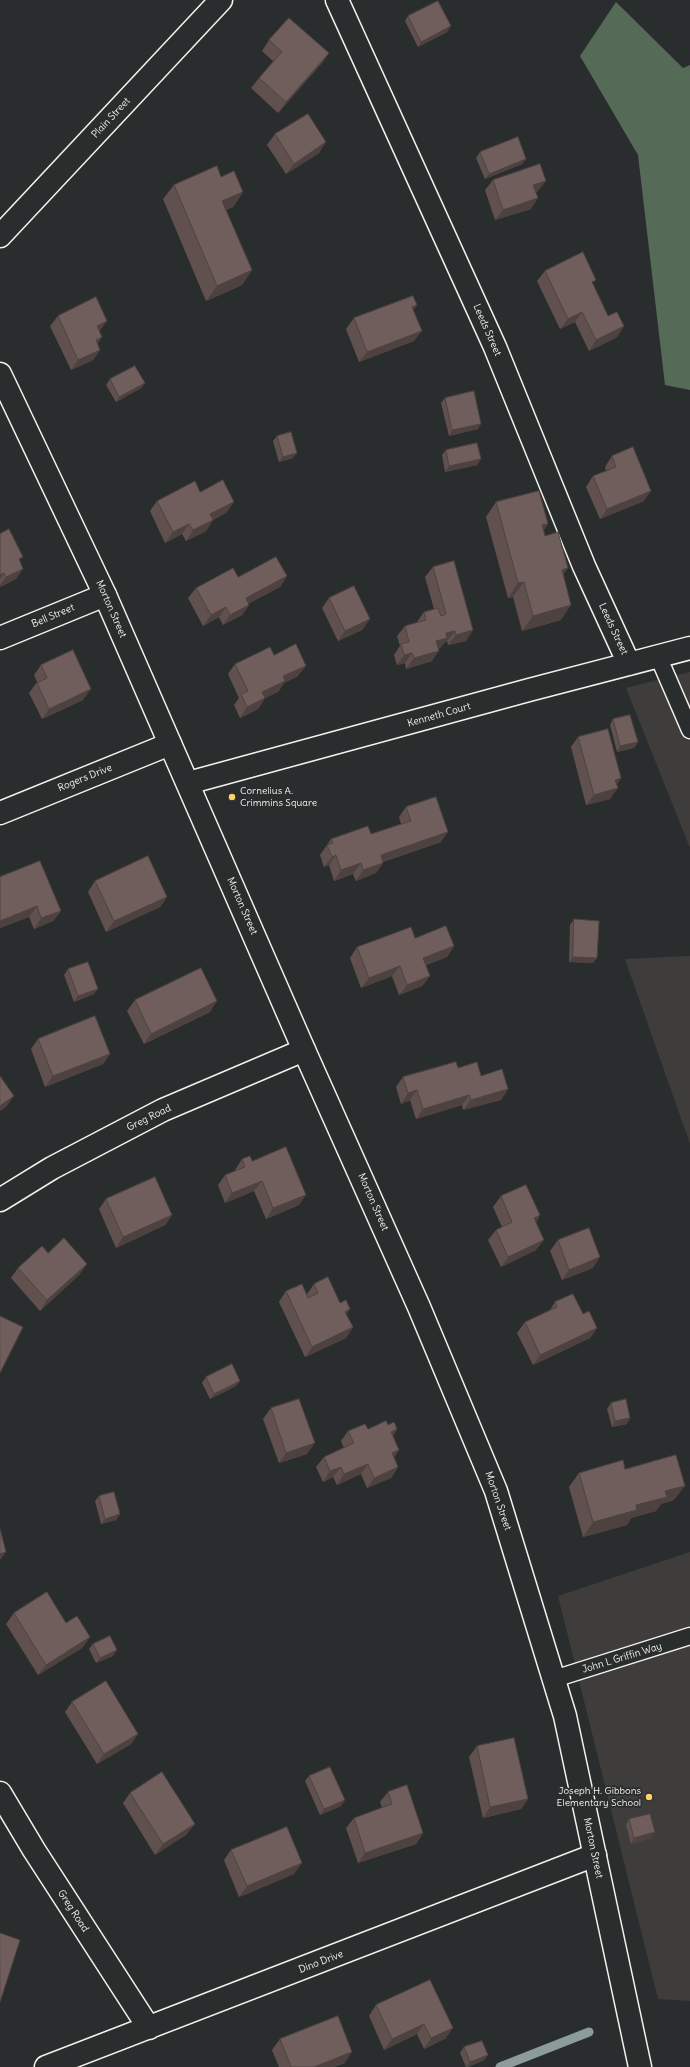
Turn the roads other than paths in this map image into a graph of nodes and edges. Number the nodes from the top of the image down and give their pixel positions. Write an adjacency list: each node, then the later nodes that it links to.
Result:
1 (221, 0): 3 (street, Plain Street)
2 (337, 0): 9 (street, Leeds Street)
3 (0, 236)
4 (0, 374): 5 (street, Morton Street)
5 (105, 594): 6 (street, Bell Street); 11 (street, Morton Street)
6 (0, 638)
7 (690, 648): 8 (street, Kenneth Court)
8 (658, 656): 9 (street, Kenneth Court); 10 (lane)
9 (629, 664): 12 (street, Kenneth Court)
10 (690, 730)
11 (170, 744): 12 (street, Morton Street); 13 (street, Rogers Drive)
12 (188, 783): 14 (street, Morton Street)
13 (0, 813)
14 (304, 1050): 15 (street, Greg Road); 17 (street, Morton Street)
15 (0, 1200)
16 (690, 1636): 17 (lane, John L Griffin Way)
17 (554, 1679): 19 (street, Morton Street)
18 (0, 1793): 20 (street, Greg Road)
19 (595, 1855): 20 (street, Dino Drive); 22 (street, Morton Street)
20 (149, 2028): 21 (street, Dino Drive)
21 (46, 2067)
22 (640, 2067)

